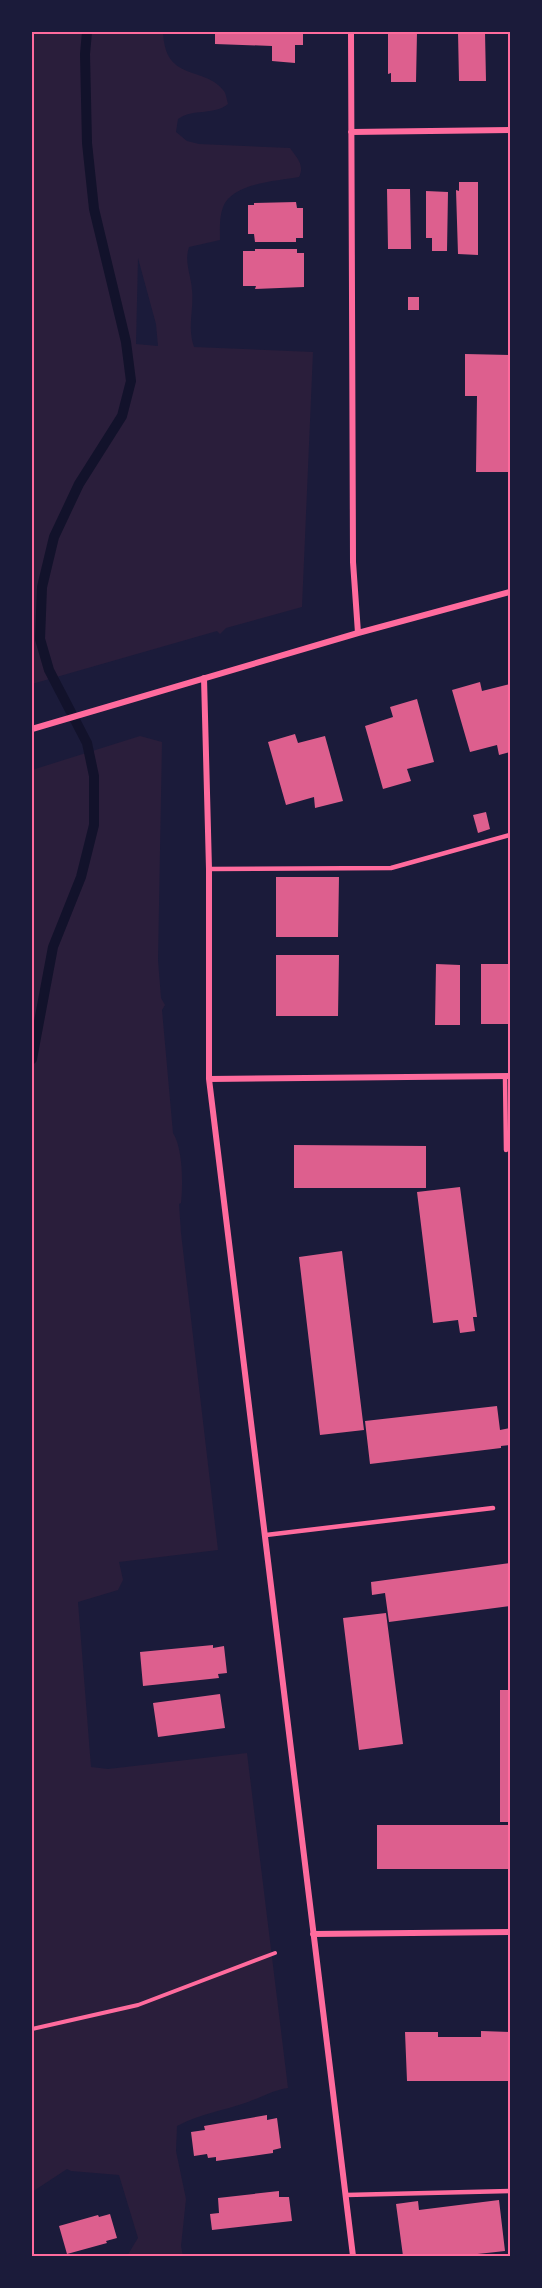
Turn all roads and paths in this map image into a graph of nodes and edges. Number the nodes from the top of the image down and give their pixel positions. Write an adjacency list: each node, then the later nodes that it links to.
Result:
1 (351, 32): 3 (street)
2 (510, 130): 3 (street)
3 (351, 132): 5 (street)
4 (510, 592): 5 (street)
5 (358, 633): 6 (street)
6 (204, 678): 7 (street); 9 (street)
7 (32, 729)
8 (510, 835): 9 (lane)
9 (208, 869): 11 (street)
10 (508, 1076): 11 (street); 12 (lane)
11 (209, 1079): 14 (street)
12 (506, 1150)
13 (493, 1508): 14 (lane)
14 (266, 1536): 16 (street)
15 (510, 1932): 16 (street)
16 (313, 1934): 20 (street)
17 (275, 1953): 18 (path)
18 (32, 2029)
19 (510, 2191): 20 (lane)
20 (346, 2195): 21 (street)
21 (353, 2256)

